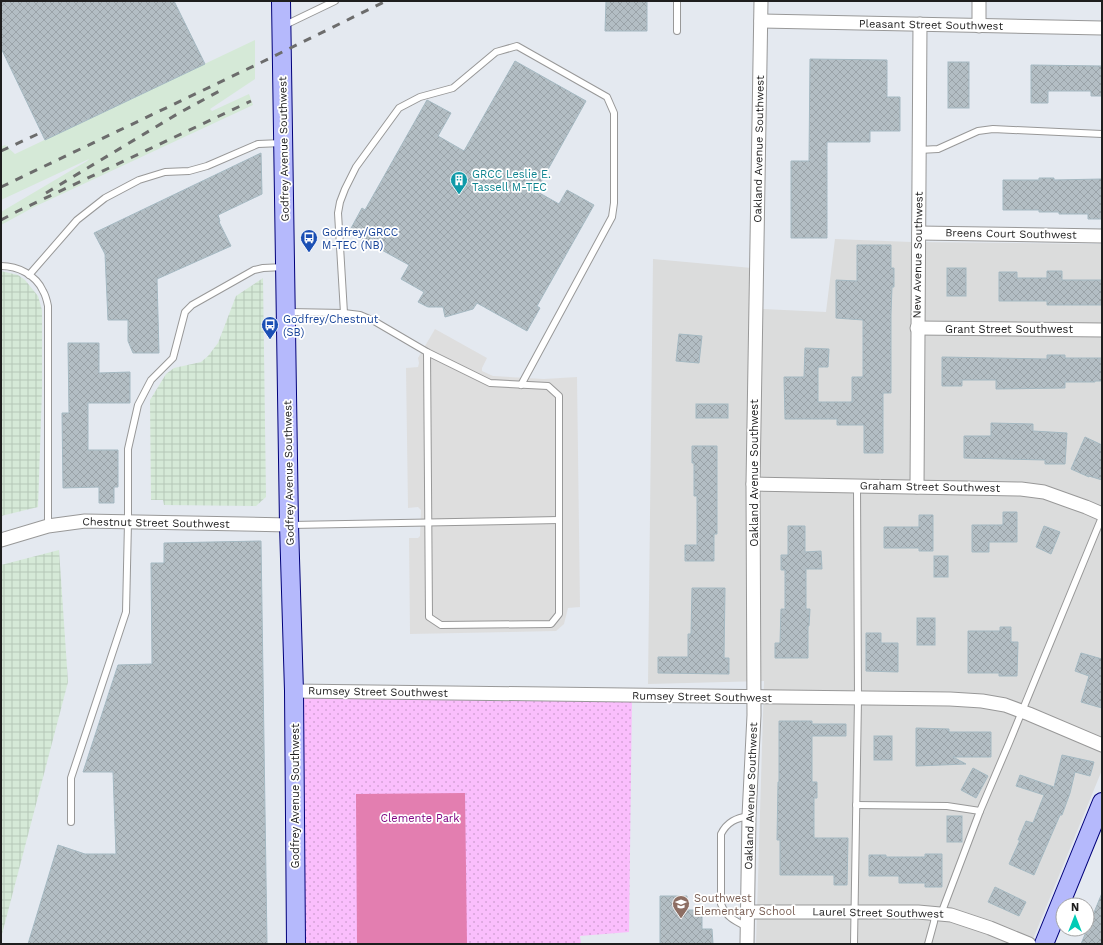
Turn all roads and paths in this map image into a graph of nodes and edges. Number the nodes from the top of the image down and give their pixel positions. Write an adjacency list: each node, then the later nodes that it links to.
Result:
1 (281, 1): 9 (main road, Godfrey Avenue Southwest)
2 (335, 1): 9 (lane)
3 (677, 1): 11 (lane)
4 (761, 1): 6 (street, Oakland Avenue Southwest)
5 (979, 1): 8 (street)
6 (761, 21): 7 (street, Pleasant Street Southwest); 26 (street, Oakland Avenue Southwest)
7 (920, 24): 8 (street, Pleasant Street Southwest); 14 (street, New Avenue Southwest)
8 (979, 26): 10 (street, Pleasant Street Southwest)
9 (282, 27): 13 (main road, Godfrey Avenue Southwest)
10 (1102, 28)
11 (677, 31)
12 (1102, 134): 14 (lane)
13 (284, 143): 18 (main road, Godfrey Avenue Southwest); 19 (lane)
14 (920, 150): 15 (street, New Avenue Southwest)
15 (919, 233): 16 (street, Breens Court Southwest); 22 (street, New Avenue Southwest)
16 (1102, 236)
17 (1, 266): 19 (lane)
18 (286, 267): 20 (main road, Godfrey Avenue Southwest); 31 (lane)
19 (29, 275): 34 (lane)
20 (286, 312): 21 (lane); 33 (main road, Godfrey Avenue Southwest)
21 (344, 312): 24 (lane); 25 (lane)
22 (917, 328): 23 (street, Grant Street Southwest); 28 (street, New Avenue Southwest)
23 (1102, 330)
24 (427, 352): 25 (lane); 32 (lane)
25 (521, 385): 30 (lane)
26 (753, 484): 27 (street, Graham Street Southwest); 37 (street, Oakland Avenue Southwest)
27 (857, 486): 28 (street, Graham Street Southwest); 38 (lane)
28 (917, 487): 29 (street, Graham Street Southwest)
29 (1102, 515): 39 (lane)
30 (559, 520): 32 (lane); 32 (lane)
31 (128, 522): 33 (street, Chestnut Street Southwest); 34 (street, Chestnut Street Southwest); 45 (lane)
32 (428, 523): 33 (lane)
33 (289, 525): 36 (main road, Godfrey Avenue Southwest)
34 (48, 526): 35 (street, Chestnut Street Southwest)
35 (1, 540)
36 (294, 691): 37 (street, Rumsey Street Southwest); 50 (main road, Godfrey Avenue Southwest)
37 (754, 698): 38 (street, Rumsey Street Southwest); 44 (street, Oakland Avenue Southwest)
38 (858, 699): 39 (street, Rumsey Street Southwest); 41 (lane)
39 (1022, 711): 40 (street, Rumsey Street Southwest); 42 (lane)
40 (1102, 745)
41 (856, 804): 42 (lane); 47 (lane)
42 (980, 811): 48 (lane)
43 (1100, 811): 55 (main road)
44 (749, 816): 46 (street, Oakland Avenue Southwest); 49 (lane)
45 (71, 822)
46 (747, 912): 47 (street, Laurel Street Southwest); 49 (street, Oakland Avenue Southwest)
47 (854, 912): 48 (street, Laurel Street Southwest); 52 (lane)
48 (938, 914): 53 (lane); 54 (street, Laurel Street Southwest)
49 (747, 927): 51 (street, Oakland Avenue Southwest)
50 (296, 944)
51 (747, 944)
52 (854, 944)
53 (928, 944)
54 (1028, 944)
55 (1044, 944)

